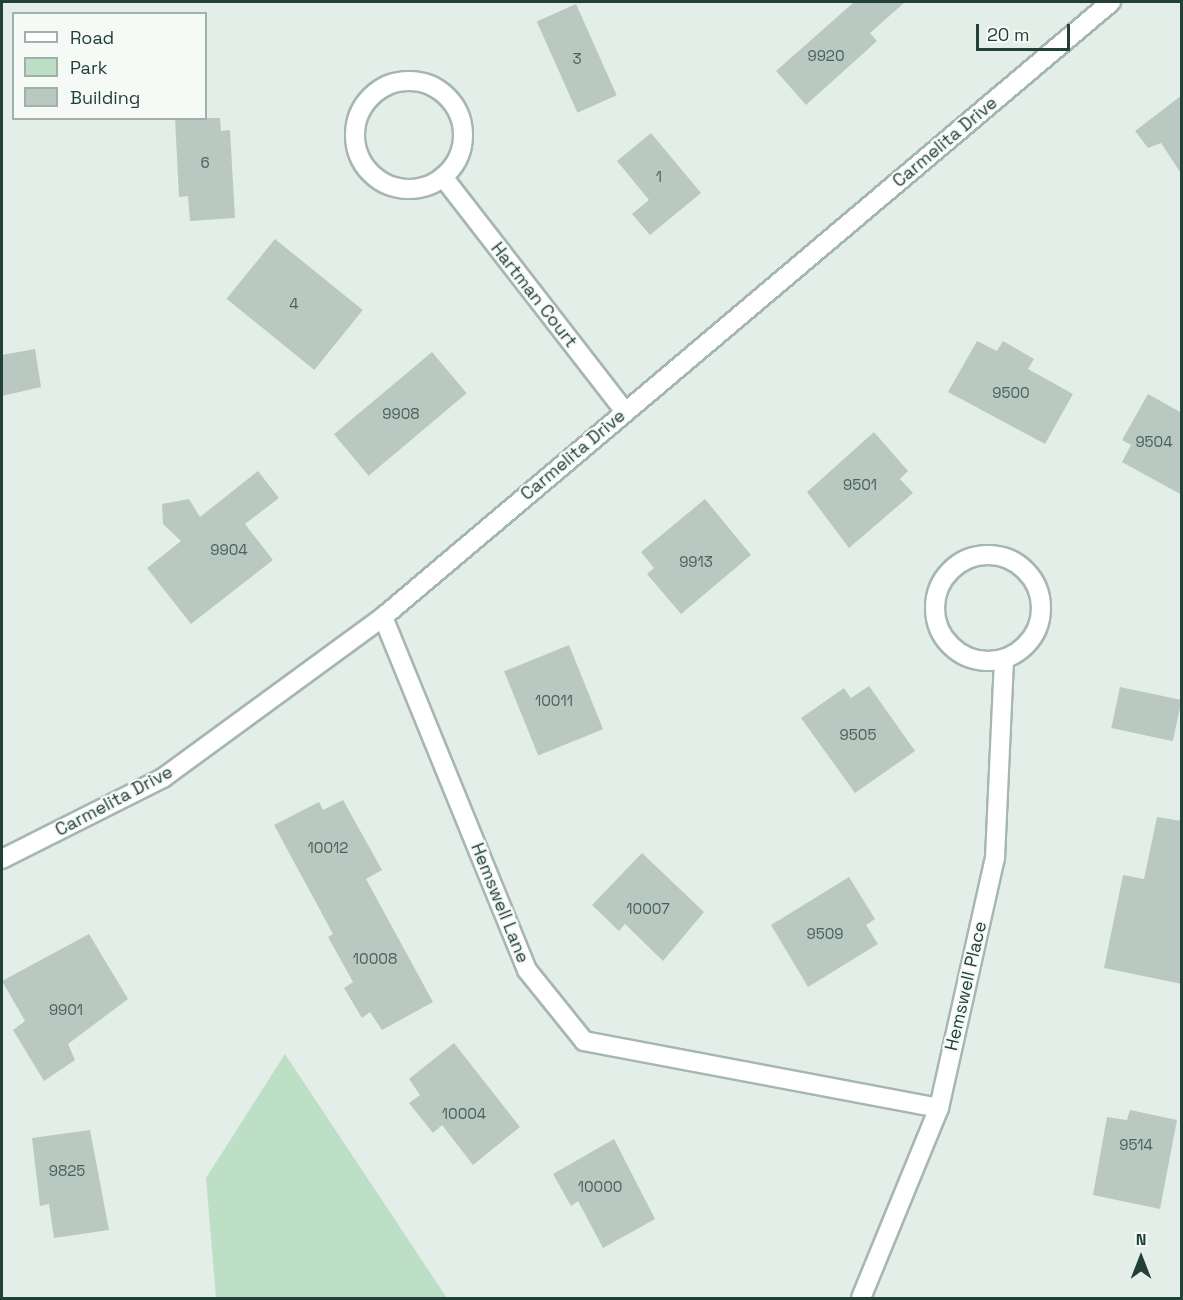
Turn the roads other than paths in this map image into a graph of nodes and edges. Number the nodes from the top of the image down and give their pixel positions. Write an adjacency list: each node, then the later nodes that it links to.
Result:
1 (1111, 2): 3 (street, Carmelita Drive)
2 (443, 177): 2 (street); 3 (street, Hartman Court)
3 (625, 412): 4 (street, Carmelita Drive)
4 (383, 617): 6 (street, Carmelita Drive); 7 (street, Hemswell Lane)
5 (1004, 659): 5 (street); 7 (street, Hemswell Place)
6 (2, 859)
7 (939, 1108): 8 (street, Hemswell Place)
8 (861, 1299)

